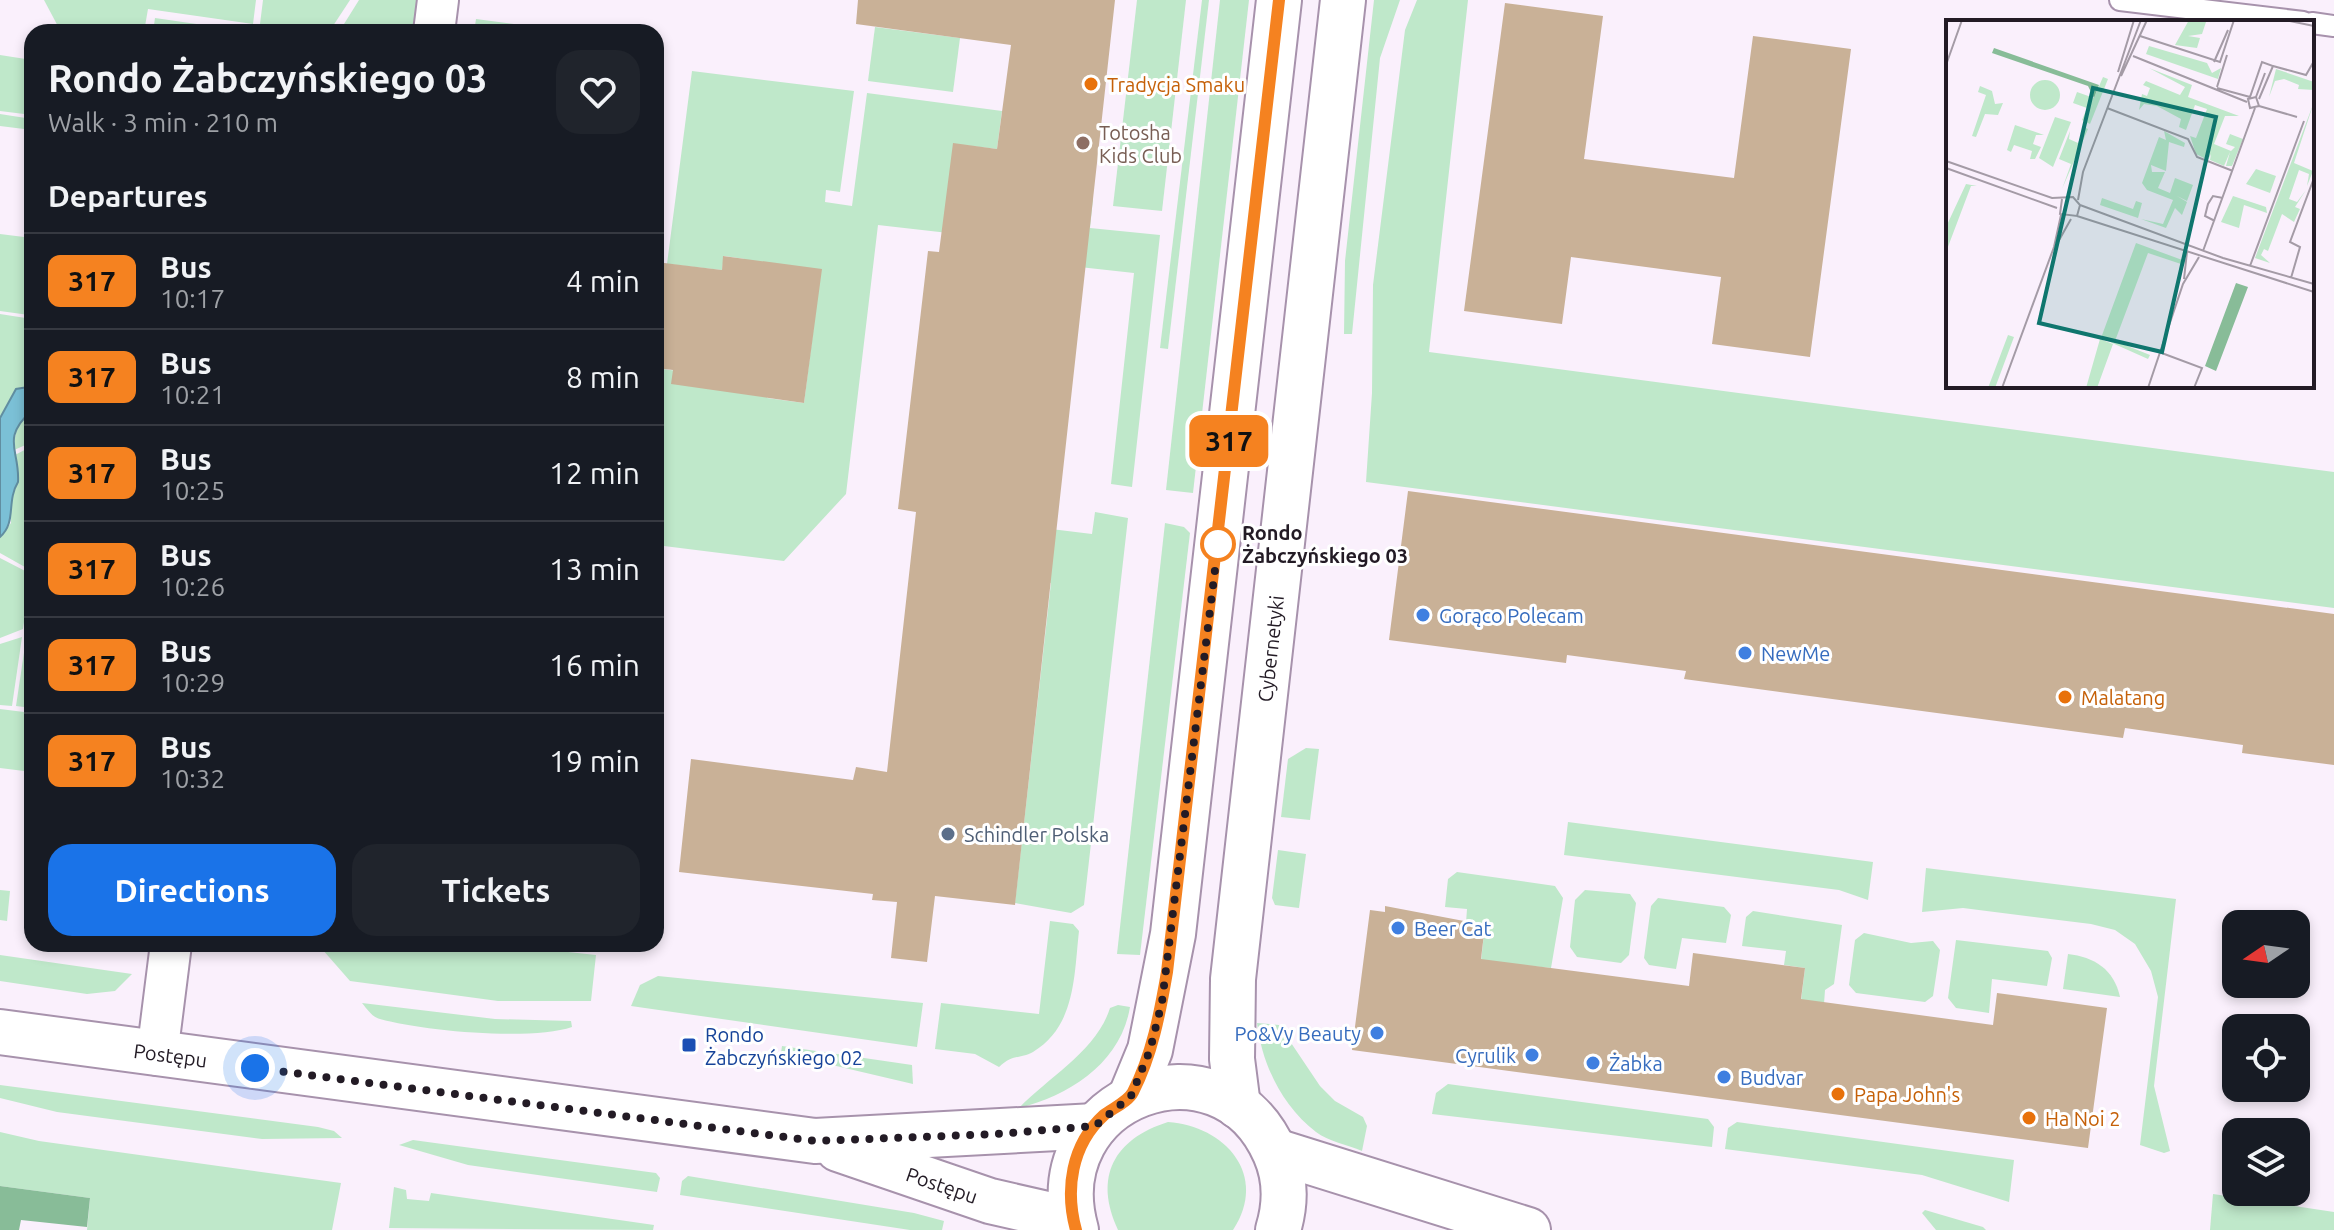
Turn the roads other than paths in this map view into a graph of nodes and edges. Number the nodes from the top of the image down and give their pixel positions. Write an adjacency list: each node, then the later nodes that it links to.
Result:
1 (438, 0): 7 (street)
2 (1279, 0): 12 (street)
3 (1343, 0): 13 (street, Cybernetyki)
4 (2120, 0): 5 (lane)
5 (2286, 20)
6 (2314, 23): 8 (lane)
7 (435, 24)
8 (2334, 26)
9 (170, 952): 11 (street)
10 (0, 1032): 11 (street, Postępu)
11 (157, 1055): 15 (street, Postępu)
12 (1131, 1096): 13 (street); 14 (street)
13 (1238, 1106): 16 (street)
14 (1095, 1126): 15 (street, Postępu); 17 (street)
15 (815, 1141): 17 (street, Postępu)
16 (1275, 1151): 18 (street); 19 (street)
17 (1074, 1225)
18 (1278, 1230)
19 (1528, 1230)

